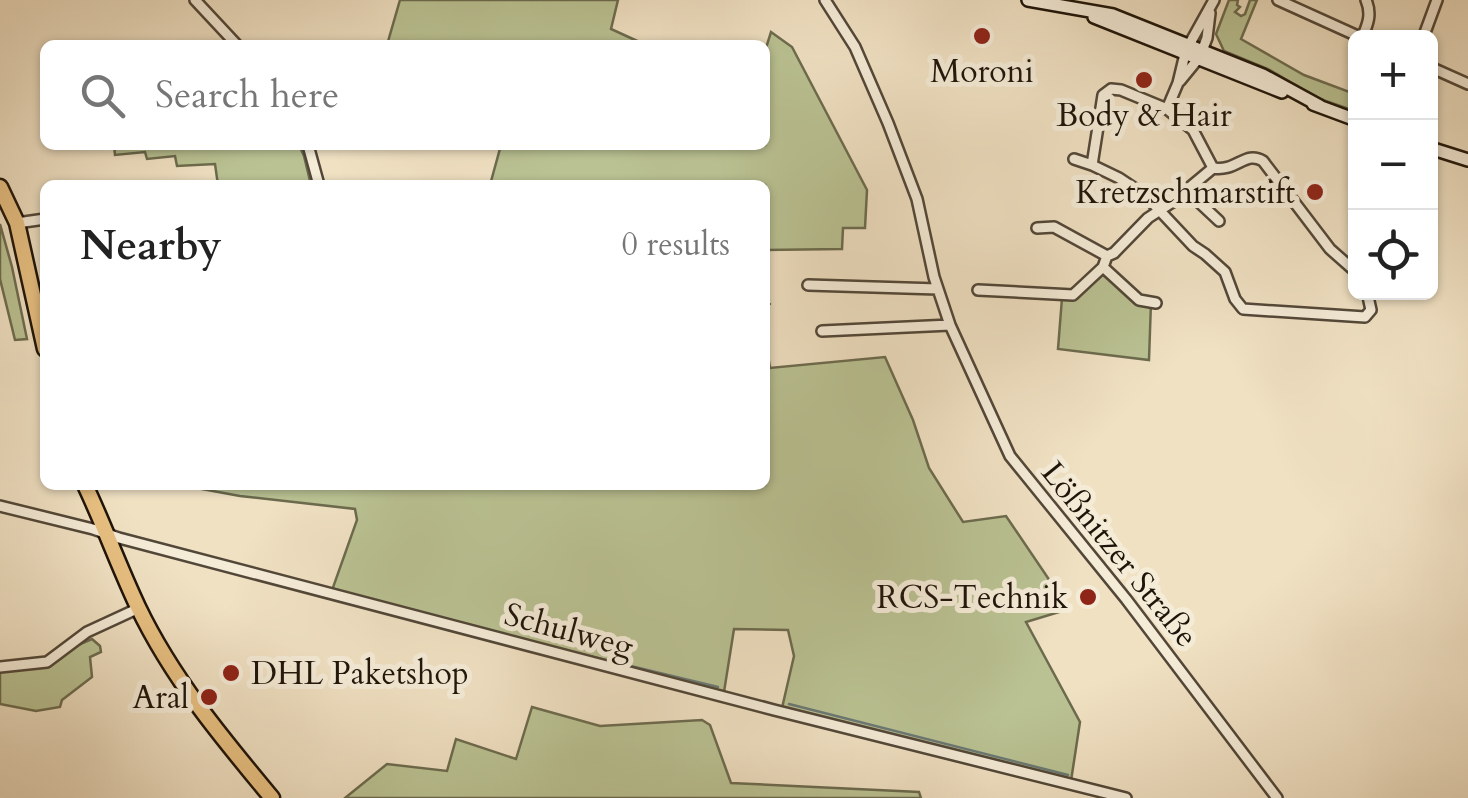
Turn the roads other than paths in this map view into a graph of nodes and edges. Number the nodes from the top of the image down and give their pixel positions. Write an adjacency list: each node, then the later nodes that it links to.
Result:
1 (195, 0): 11 (street)
2 (824, 0): 35 (street, Lößnitzer Straße)
3 (1028, 0): 12 (main road)
4 (1278, 0): 10 (street)
5 (1366, 0): 8 (street)
6 (1437, 0): 9 (street)
7 (1212, 5): 12 (street)
8 (1365, 30)
9 (1426, 30)
10 (1348, 32)
11 (232, 40)
12 (1194, 52): 15 (street); 16 (main road)
13 (1438, 71): 14 (street)
14 (1468, 84)
15 (1167, 109): 21 (street); 22 (street)
16 (1348, 117)
17 (309, 150): 23 (street)
18 (1438, 151): 20 (main road)
19 (1074, 159): 21 (street)
20 (1468, 160)
21 (1092, 164): 26 (street)
22 (1214, 168): 25 (street); 32 (street)
23 (318, 180)
24 (0, 187): 29 (main road)
25 (1186, 190): 26 (street); 28 (street)
26 (1159, 210): 31 (street); 37 (street)
27 (40, 220): 29 (street)
28 (1220, 221)
29 (18, 223): 40 (main road)
30 (1037, 228): 31 (street)
31 (1108, 256): 33 (street)
32 (1348, 265)
33 (1103, 267): 36 (street); 38 (street)
34 (808, 285): 35 (street)
35 (938, 288): 39 (street, Lößnitzer Straße)
36 (978, 290)
37 (1369, 300)
38 (1156, 302)
39 (950, 324): 41 (street); 49 (street, Lößnitzer Straße)
40 (40, 326)
41 (822, 331)
42 (87, 490): 44 (main road)
43 (0, 506): 44 (street, Schulweg)
44 (108, 534): 45 (main road); 48 (street, Schulweg)
45 (138, 608): 46 (street); 47 (main road)
46 (0, 667)
47 (272, 798)
48 (1126, 798)
49 (1277, 798)

